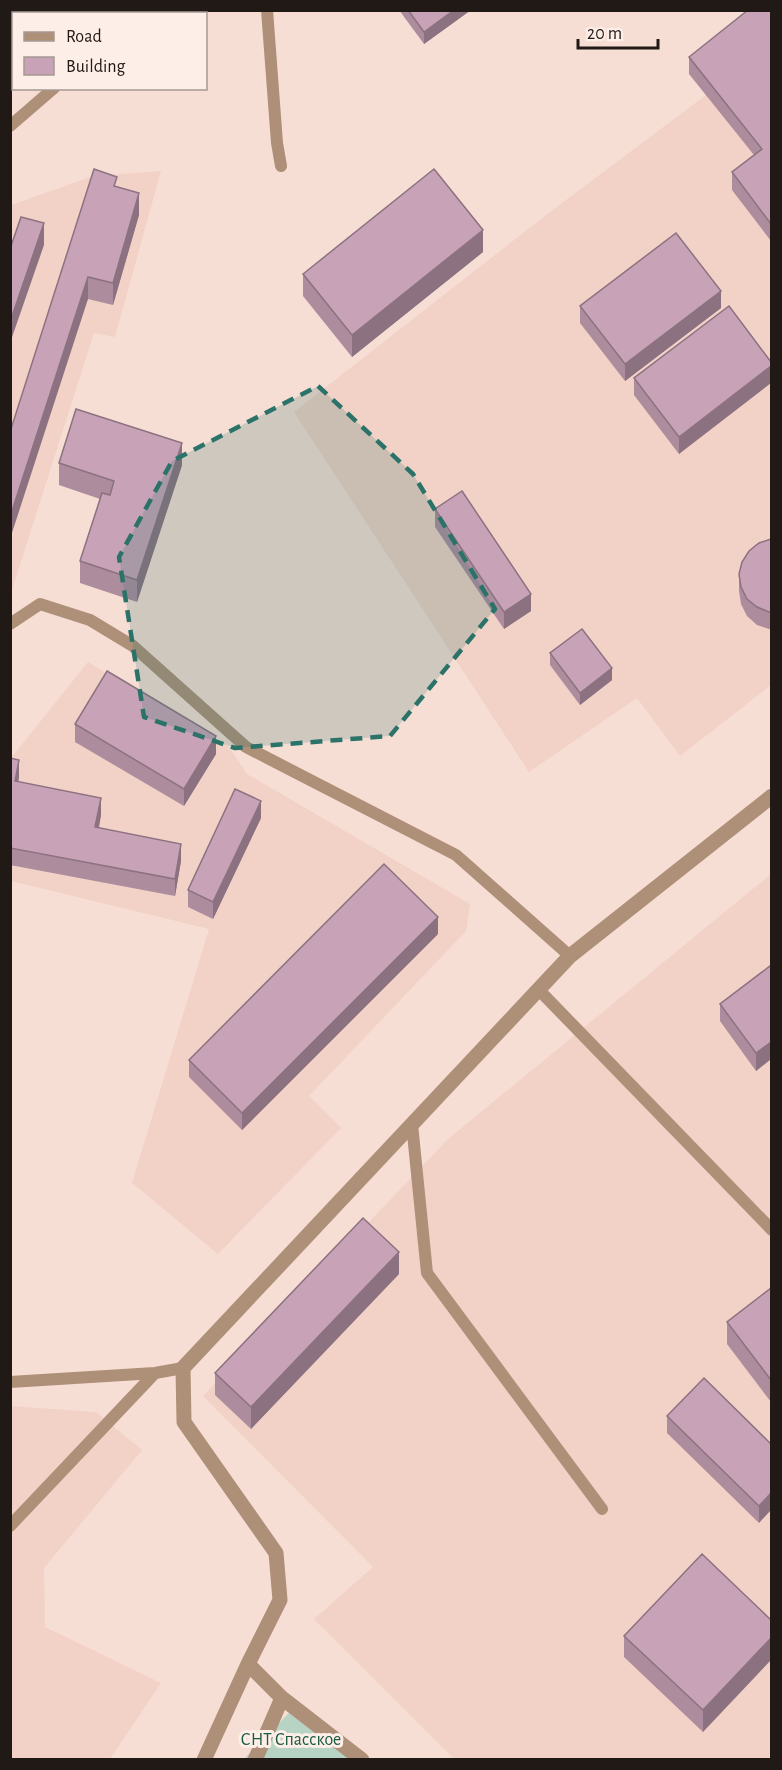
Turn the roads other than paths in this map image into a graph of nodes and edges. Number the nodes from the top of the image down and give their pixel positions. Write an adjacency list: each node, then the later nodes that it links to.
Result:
1 (267, 10): 4 (lane)
2 (52, 90): 3 (lane)
3 (10, 126)
4 (281, 166)
5 (10, 624): 7 (lane)
6 (771, 796): 7 (street)
7 (570, 956): 8 (street)
8 (538, 989): 9 (street); 10 (lane)
9 (412, 1124): 11 (street); 14 (lane)
10 (771, 1230)
11 (183, 1368): 12 (lane); 16 (street)
12 (155, 1373): 13 (lane); 15 (lane)
13 (10, 1382)
14 (602, 1509)
15 (10, 1526)
16 (248, 1664): 17 (street); 18 (street)
17 (282, 1698): 19 (street); 20 (street)
18 (204, 1760)
19 (255, 1760)
20 (362, 1760)

